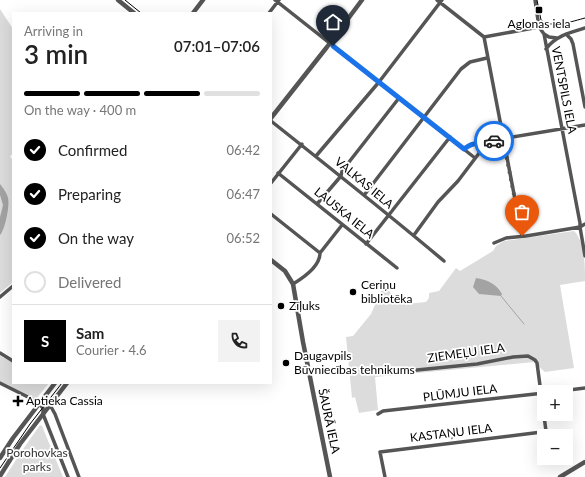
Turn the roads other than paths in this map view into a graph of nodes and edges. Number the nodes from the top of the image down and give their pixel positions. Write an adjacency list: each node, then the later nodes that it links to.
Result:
1 (118, 0): 7 (street)
2 (203, 0): 9 (street)
3 (362, 0): 17 (street)
4 (535, 0): 11 (street, VENTSPILS IELA)
5 (278, 1): 10 (street); 17 (street)
6 (440, 1): 15 (street); 20 (street)
7 (124, 2): 8 (street)
8 (133, 12)
9 (194, 12)
10 (270, 12)
11 (539, 27): 13 (street, VENTSPILS IELA); 15 (street)
12 (585, 28): 14 (street)
13 (544, 34): 16 (street); 18 (street, VENTSPILS IELA)
14 (566, 34): 16 (street); 22 (street)
15 (484, 37): 19 (street)
16 (557, 38): 18 (street)
17 (330, 43): 20 (street); 23 (street)
18 (546, 49): 27 (street, VENTSPILS IELA)
19 (487, 58): 24 (street); 29 (street)
20 (378, 82): 21 (street); 33 (street)
21 (399, 98): 24 (street); 36 (street)
22 (585, 107)
23 (272, 117)
24 (424, 118): 28 (street); 38 (street)
25 (272, 122): 30 (street, VALKAS IELA)
26 (585, 125): 27 (street)
27 (561, 129): 29 (street); 44 (street, VENTSPILS IELA)
28 (450, 137): 32 (street); 41 (street)
29 (503, 139): 31 (street); 46 (street)
30 (302, 144): 33 (street, VALKAS IELA); 35 (street)
31 (486, 144): 32 (street); 34 (street)
32 (464, 149): 34 (street)
33 (316, 156): 36 (street, VALKAS IELA)
34 (475, 158): 45 (street)
35 (278, 173): 37 (street); 39 (street, LAUSKA IELA)
36 (341, 176): 38 (street, VALKAS IELA); 39 (street)
37 (272, 182)
38 (365, 194): 41 (street, VALKAS IELA)
39 (317, 204): 43 (street, LAUSKA IELA)
40 (272, 215): 49 (street)
41 (388, 215): 45 (street, VALKAS IELA); 48 (street)
42 (585, 224): 44 (street)
43 (342, 225): 48 (street, LAUSKA IELA); 49 (street)
44 (580, 227): 46 (street); 50 (street, VENTSPILS IELA)
45 (414, 235): 51 (street, VALKAS IELA)
46 (522, 236): 47 (street)
47 (494, 243)
48 (366, 244): 53 (street, LAUSKA IELA)
49 (320, 253): 54 (street)
50 (585, 256)
51 (444, 260)
52 (272, 261): 54 (street, ŠAURĀ IELA)
53 (397, 268)
54 (293, 284): 78 (street, ŠAURĀ IELA)
55 (12, 287): 56 (street)
56 (0, 297)
57 (0, 353): 58 (street)
58 (12, 359)
59 (407, 371): 63 (street, ZIEMEĻU IELA)
60 (0, 383): 67 (street)
61 (53, 384): 67 (street)
62 (66, 384): 68 (street)
63 (541, 385)
64 (585, 388): 65 (street)
65 (573, 390)
66 (537, 394): 71 (street, PLŪMJU IELA)
67 (39, 403): 69 (street); 73 (street)
68 (50, 405): 69 (street); 70 (street); 77 (street)
69 (43, 408): 70 (street)
70 (43, 414): 75 (street); 76 (street)
71 (378, 414)
72 (546, 421): 79 (street, KASTAŅU IELA)
73 (0, 458)
74 (584, 464): 80 (street)
75 (0, 476)
76 (68, 477)
77 (79, 477)
78 (330, 477)
79 (385, 477)
80 (560, 477)

